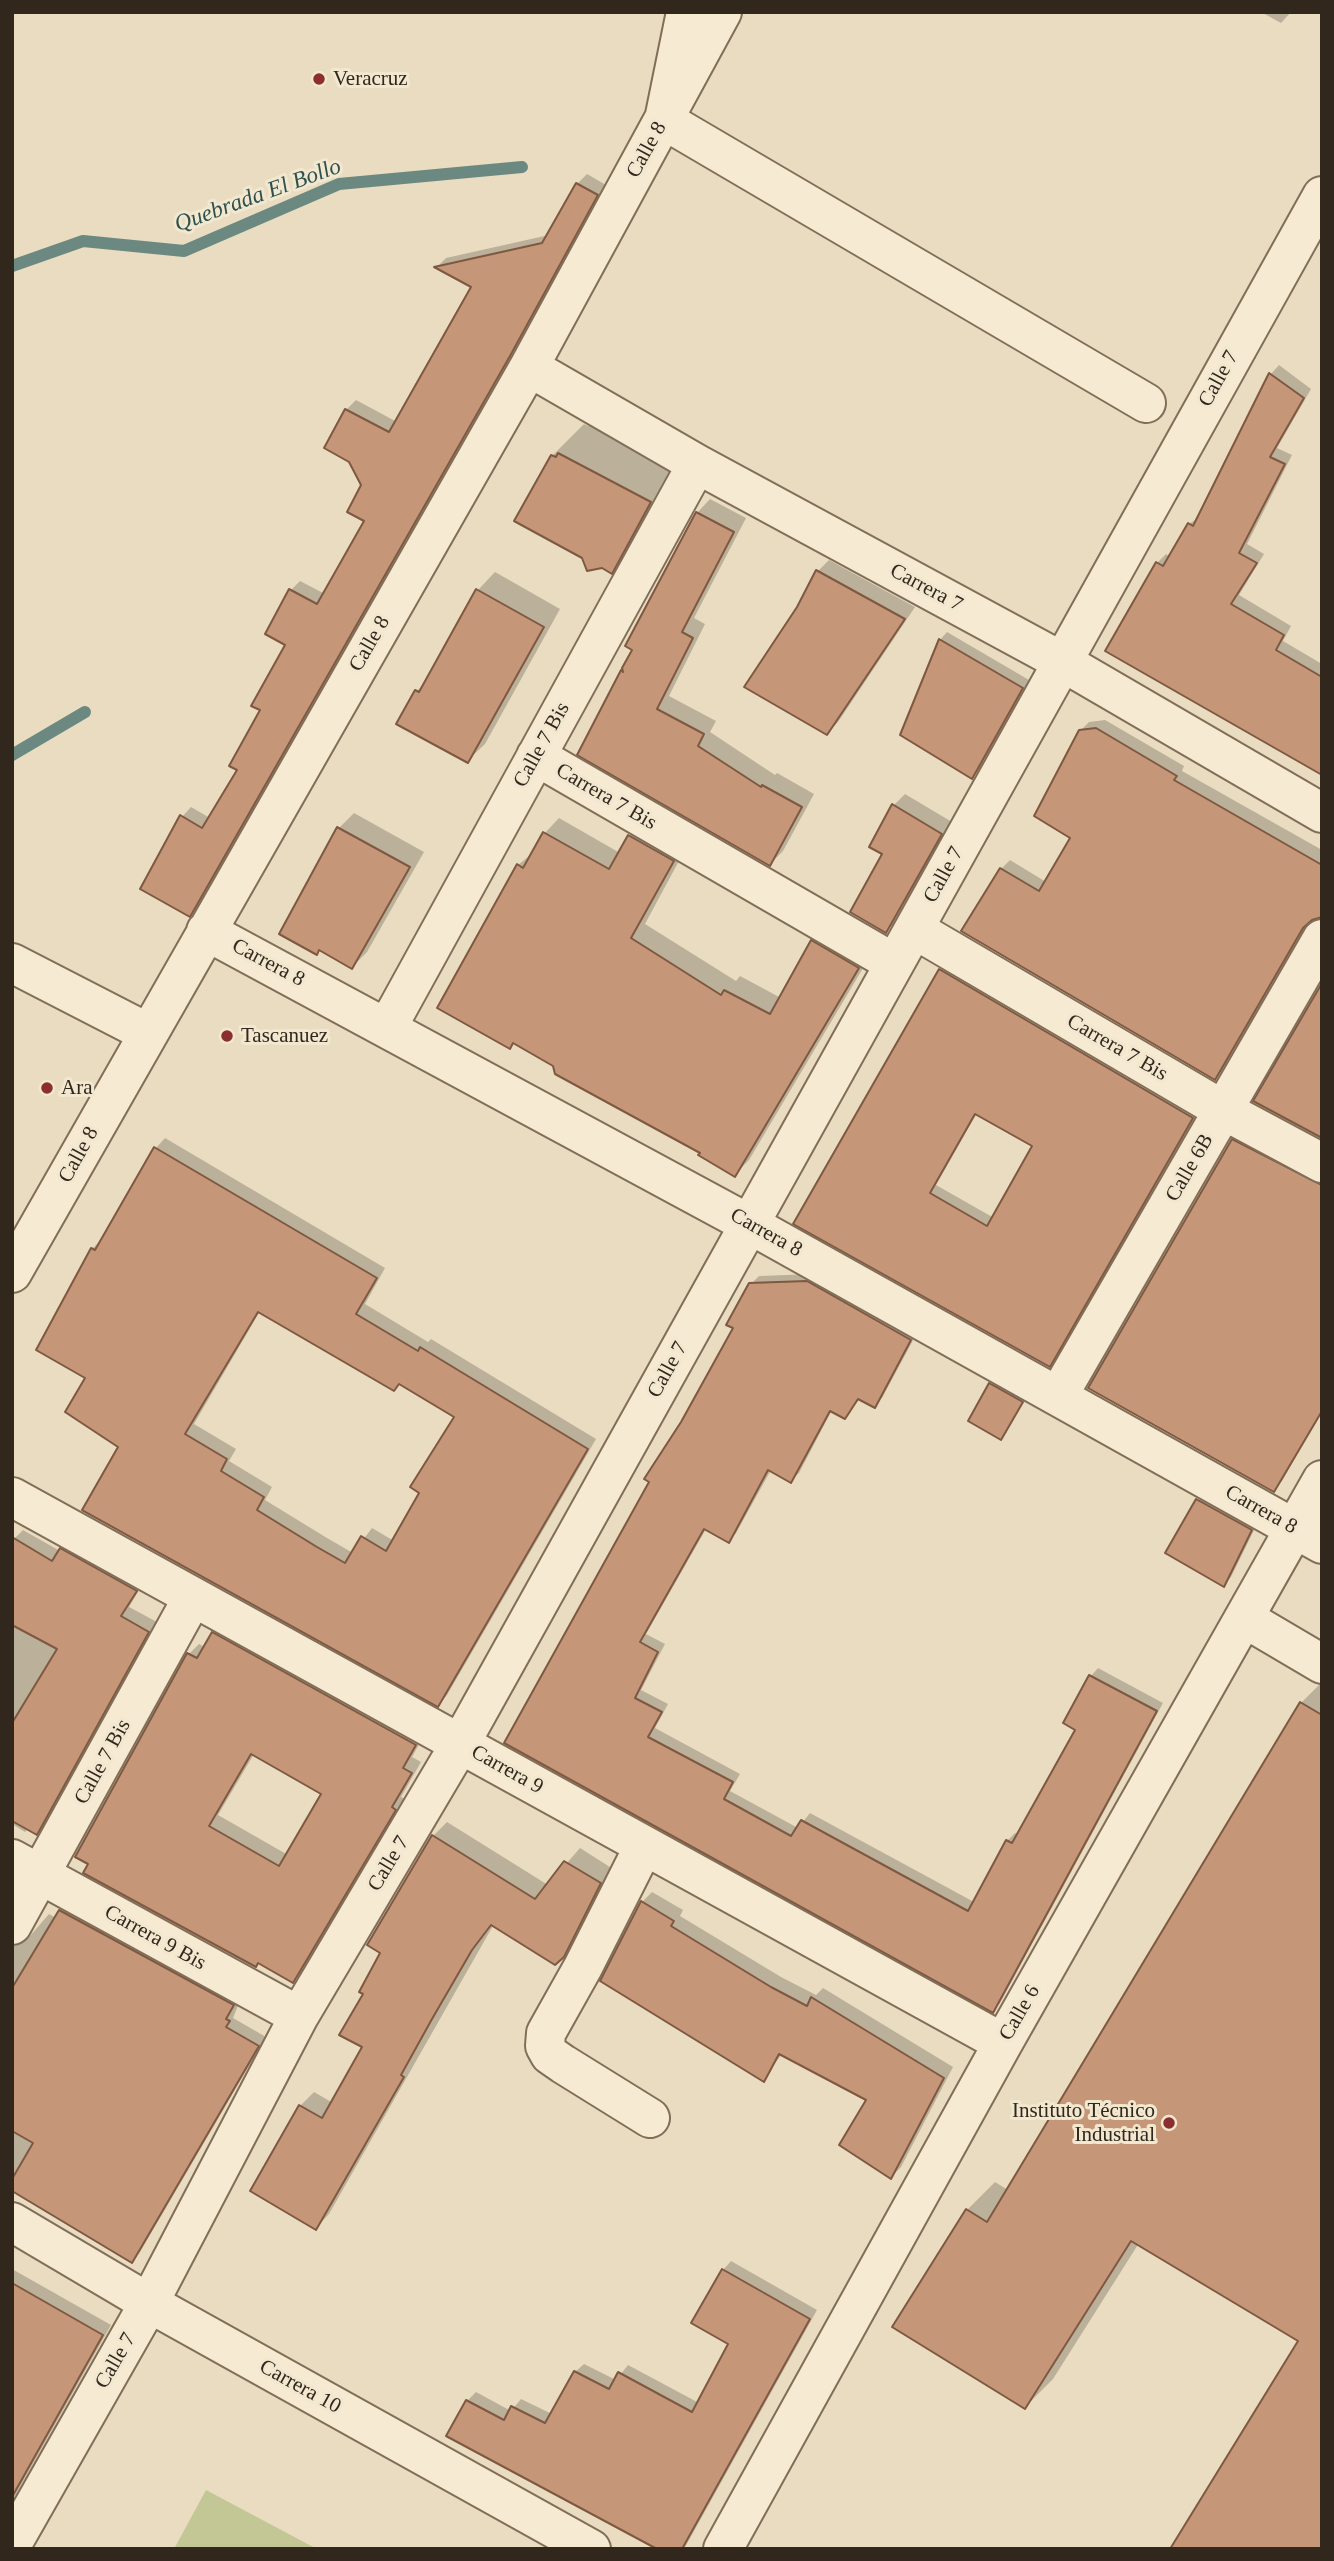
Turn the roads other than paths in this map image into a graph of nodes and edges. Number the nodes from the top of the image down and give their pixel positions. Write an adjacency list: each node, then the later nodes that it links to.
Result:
1 (686, 12): 3 (street)
2 (722, 12): 3 (street, Calle 8)
3 (664, 120): 5 (street, Calle 8); 6 (street)
4 (1322, 196): 8 (street, Calle 7)
5 (529, 367): 7 (street, Carrera 7); 12 (street, Calle 8)
6 (1146, 403)
7 (697, 464): 8 (street, Carrera 7); 9 (street, Calle 7 Bis)
8 (1061, 661): 10 (street, Carrera 7); 11 (street, Calle 7)
9 (536, 757): 15 (street, Carrera 7 Bis); 16 (street, Calle 7 Bis)
10 (1322, 813)
11 (914, 929): 15 (street, Calle 7); 18 (street, Carrera 7 Bis)
12 (206, 931): 16 (street, Carrera 8); 17 (street, Calle 8)
13 (1322, 939): 18 (street, Calle 6B)
14 (12, 963): 17 (street)
15 (894, 963): 20 (street, Calle 7)
16 (388, 1026): 20 (street, Carrera 8)
17 (148, 1033): 21 (street, Calle 8)
18 (1223, 1110): 19 (street, Carrera 7 Bis); 22 (street, Calle 6B)
19 (1322, 1163)
20 (750, 1224): 22 (street, Carrera 8); 29 (street, Calle 7)
21 (12, 1273)
22 (1058, 1396): 25 (street, Carrera 8)
23 (1322, 1480): 25 (street, Calle 6)
24 (12, 1497): 26 (street, Carrera 9)
25 (1308, 1536): 27 (street, Calle 6)
26 (193, 1597): 29 (street, Carrera 9); 31 (street, Calle 7 Bis)
27 (1244, 1618): 28 (street); 34 (street, Calle 6)
28 (1322, 1664)
29 (460, 1744): 30 (street, Carrera 9); 33 (street, Calle 7)
30 (644, 1846): 34 (street, Carrera 9); 35 (street)
31 (27, 1867): 32 (street, Calle 7 Bis); 33 (street, Carrera 9 Bis)
32 (12, 1926)
33 (299, 2016): 37 (street, Calle 7)
34 (1003, 2043): 40 (street, Calle 6)
35 (650, 2118)
36 (12, 2222): 37 (street, Carrera 10)
37 (149, 2303): 38 (street, Calle 7); 39 (street, Carrera 10)
38 (12, 2543)
39 (591, 2549)
40 (723, 2549)

